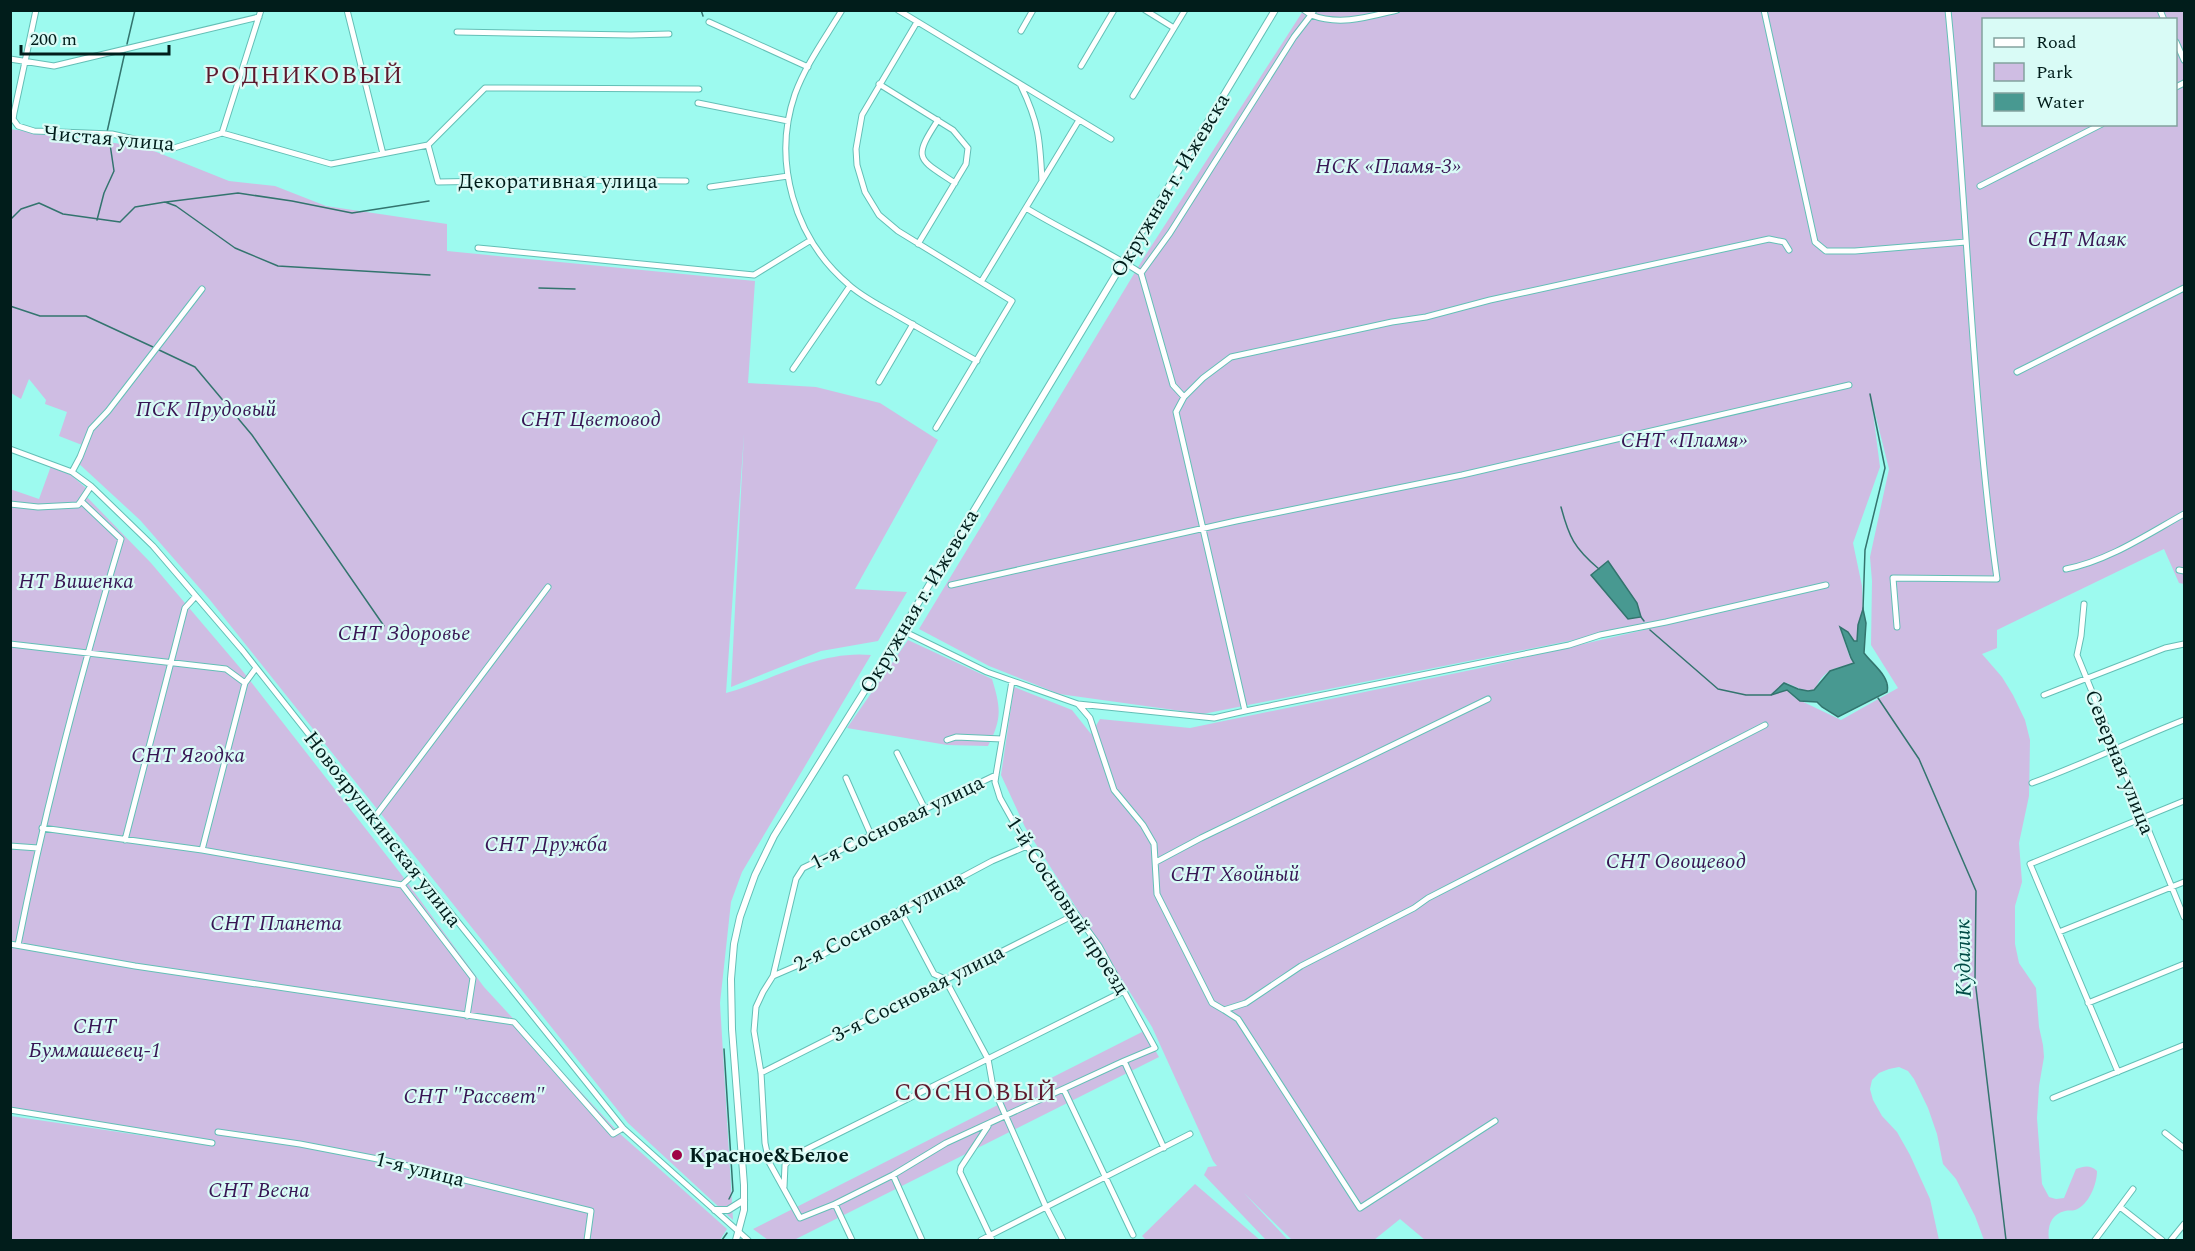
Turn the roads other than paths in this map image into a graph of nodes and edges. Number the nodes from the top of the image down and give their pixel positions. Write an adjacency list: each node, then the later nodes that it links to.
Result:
1 (36, 10): 25 (street)
2 (347, 10): 40 (street)
3 (842, 10): 27 (street)
4 (898, 10): 17 (street)
5 (1033, 10): 19 (street)
6 (1114, 10): 26 (street)
7 (1145, 10): 18 (street)
8 (1185, 10): 18 (street)
9 (1275, 10): 53 (main road, Окружная г. Ижевска)
10 (1304, 10): 14 (street)
11 (1397, 10): 14 (street)
12 (1764, 10): 49 (street)
13 (1948, 10): 49 (street)
14 (1312, 13): 54 (street)
15 (260, 14): 25 (street); 37 (street)
16 (709, 22): 27 (street)
17 (917, 22): 28 (street); 29 (street)
18 (1174, 28): 31 (street)
19 (1021, 31)
20 (457, 32): 21 (street)
21 (669, 34)
22 (2177, 46): 24 (street)
23 (10, 59): 25 (street)
24 (2184, 60)
25 (25, 62): 37 (street, Чистая улица)
26 (1081, 66)
27 (808, 67): 35 (street)
28 (879, 84): 33 (street); 50 (street)
29 (1020, 84): 34 (street); 43 (street)
30 (699, 89): 39 (street)
31 (1134, 96)
32 (698, 103): 35 (street)
33 (938, 120): 44 (street); 44 (street)
34 (1079, 120): 38 (street); 43 (street)
35 (788, 121): 41 (street)
36 (2098, 126): 45 (street)
37 (222, 133): 40 (street)
38 (1111, 139)
39 (428, 145): 40 (street); 42 (street, Декоративная улица)
40 (384, 154)
41 (788, 176): 46 (street); 48 (street)
42 (686, 181)
43 (1042, 181): 47 (street)
44 (955, 183): 50 (street)
45 (1980, 186)
46 (710, 187)
47 (1026, 208): 53 (street); 55 (street)
48 (811, 240): 51 (street); 56 (street)
49 (1966, 242): 80 (street)
50 (918, 244): 55 (street)
51 (478, 248)
52 (1789, 250): 65 (street)
53 (1123, 262): 54 (street); 81 (main road, Окружная г. Ижевска)
54 (1141, 273): 65 (street)
55 (981, 282): 60 (street)
56 (850, 286): 59 (street); 61 (street)
57 (2184, 288): 62 (street)
58 (202, 289): 68 (street)
59 (913, 324): 60 (street); 63 (street)
60 (977, 361): 66 (street)
61 (793, 369)
62 (2017, 372)
63 (879, 382)
64 (1849, 385): 73 (street)
65 (1184, 397): 73 (street)
66 (936, 428)
67 (10, 449): 68 (street, Новоярушкинская улица)
68 (72, 472): 69 (street, Новоярушкинская улица)
69 (91, 486): 70 (street); 78 (street, Новоярушкинская улица)
70 (81, 501): 71 (street); 84 (street)
71 (10, 504)
72 (2184, 514): 74 (street)
73 (1202, 529): 75 (street); 93 (street)
74 (2066, 569)
75 (951, 585)
76 (1826, 585): 93 (street)
77 (548, 587): 105 (street)
78 (196, 596): 85 (street); 86 (street, Новоярушкинская улица)
79 (2084, 604): 87 (street, Северная улица)
80 (1897, 627)
81 (901, 630): 88 (street); 156 (main road, Окружная г. Ижевска)
82 (10, 644): 84 (street)
83 (2184, 644): 87 (street)
84 (87, 652): 85 (street); 107 (street)
85 (170, 662): 89 (street); 109 (street)
86 (256, 668): 89 (street); 105 (street, Новоярушкинская улица)
87 (2086, 680): 90 (street); 98 (street, Северная улица)
88 (1012, 681): 92 (street); 96 (street)
89 (245, 683): 113 (street)
90 (2044, 695)
91 (1488, 699): 114 (street)
92 (1078, 704): 93 (street); 114 (street)
93 (1245, 711)
94 (2184, 720): 98 (street)
95 (1765, 725): 130 (street)
96 (1002, 739): 97 (street); 100 (street)
97 (947, 740)
98 (2115, 748): 102 (street); 106 (street, Северная улица)
99 (897, 753): 104 (street)
100 (996, 775): 104 (street, 1-я Сосновая улица); 111 (street, 1-й Сосновый проезд)
101 (846, 778): 108 (street)
102 (2032, 783)
103 (2184, 801): 106 (street)
104 (925, 809): 108 (street, 1-я Сосновая улица)
105 (374, 818): 115 (street, Новоярушкинская улица)
106 (2143, 819): 118 (street, Северная улица); 122 (street)
107 (42, 828): 109 (street); 112 (street)
108 (871, 835): 126 (street, 1-я Сосновая улица)
109 (125, 840): 113 (street)
110 (10, 846): 112 (street)
111 (1028, 846): 119 (street, 2-я Сосновая улица); 120 (street, 1-й Сосновый проезд)
112 (38, 848): 124 (street)
113 (202, 850): 117 (street)
114 (1156, 862): 130 (street)
115 (417, 872): 117 (street); 143 (street, Новоярушкинская улица)
116 (2184, 882): 118 (street)
117 (402, 885): 131 (street)
118 (2172, 887): 121 (street, Северная улица); 122 (street)
119 (900, 910): 126 (street, 2-я Сосновая улица); 127 (street)
120 (1076, 914): 127 (street, 3-я Сосновая улица); 128 (street, 1-й Сосновый проезд)
121 (2184, 917)
122 (2059, 932): 129 (street)
123 (10, 944): 124 (street)
124 (18, 945): 131 (street)
125 (2184, 964): 129 (street)
126 (773, 976): 136 (street, 2-я Сосновая улица)
127 (945, 980): 133 (street); 136 (street, 3-я Сосновая улица)
128 (1124, 991): 133 (street); 134 (street, 1-й Сосновый проезд)
129 (2088, 1003): 135 (street)
130 (1224, 1010): 141 (street)
131 (467, 1016): 143 (street)
132 (2184, 1045): 135 (street)
133 (988, 1059): 140 (street); 151 (street)
134 (1124, 1061): 137 (street); 148 (street)
135 (2118, 1072): 138 (street)
136 (761, 1073): 150 (street)
137 (1064, 1090): 140 (street); 153 (street)
138 (2054, 1098)
139 (10, 1110): 147 (street)
140 (1006, 1116): 142 (street); 158 (street)
141 (1495, 1121)
142 (990, 1124): 152 (street); 164 (street)
143 (623, 1128): 160 (street, Новоярушкинская улица)
144 (218, 1132): 165 (street, 1-я улица)
145 (2165, 1133): 149 (street)
146 (1191, 1134): 148 (street)
147 (212, 1143)
148 (1164, 1148): 153 (street)
149 (2184, 1148)
150 (768, 1155): 151 (street); 154 (street)
151 (793, 1156): 154 (street)
152 (893, 1175): 157 (street); 169 (street)
153 (1106, 1177): 158 (street); 163 (street)
154 (784, 1189): 157 (street)
155 (2133, 1189): 159 (street)
156 (744, 1200): 160 (main road); 162 (main road, Окружная г. Ижевска)
157 (835, 1204): 168 (street)
158 (1046, 1207): 164 (street); 171 (street)
159 (2120, 1207): 172 (street); 173 (street)
160 (715, 1210): 162 (street, Новоярушкинская улица)
161 (2184, 1224): 174 (street)
162 (740, 1233): 166 (main road, Окружная г. Ижевска); 167 (street, Новоярушкинская улица)
163 (1133, 1235)
164 (991, 1238): 170 (street)
165 (587, 1240)
166 (736, 1240)
167 (748, 1240)
168 (852, 1240)
169 (922, 1240)
170 (981, 1240)
171 (1063, 1240)
172 (2095, 1240)
173 (2162, 1240)
174 (2171, 1240)

